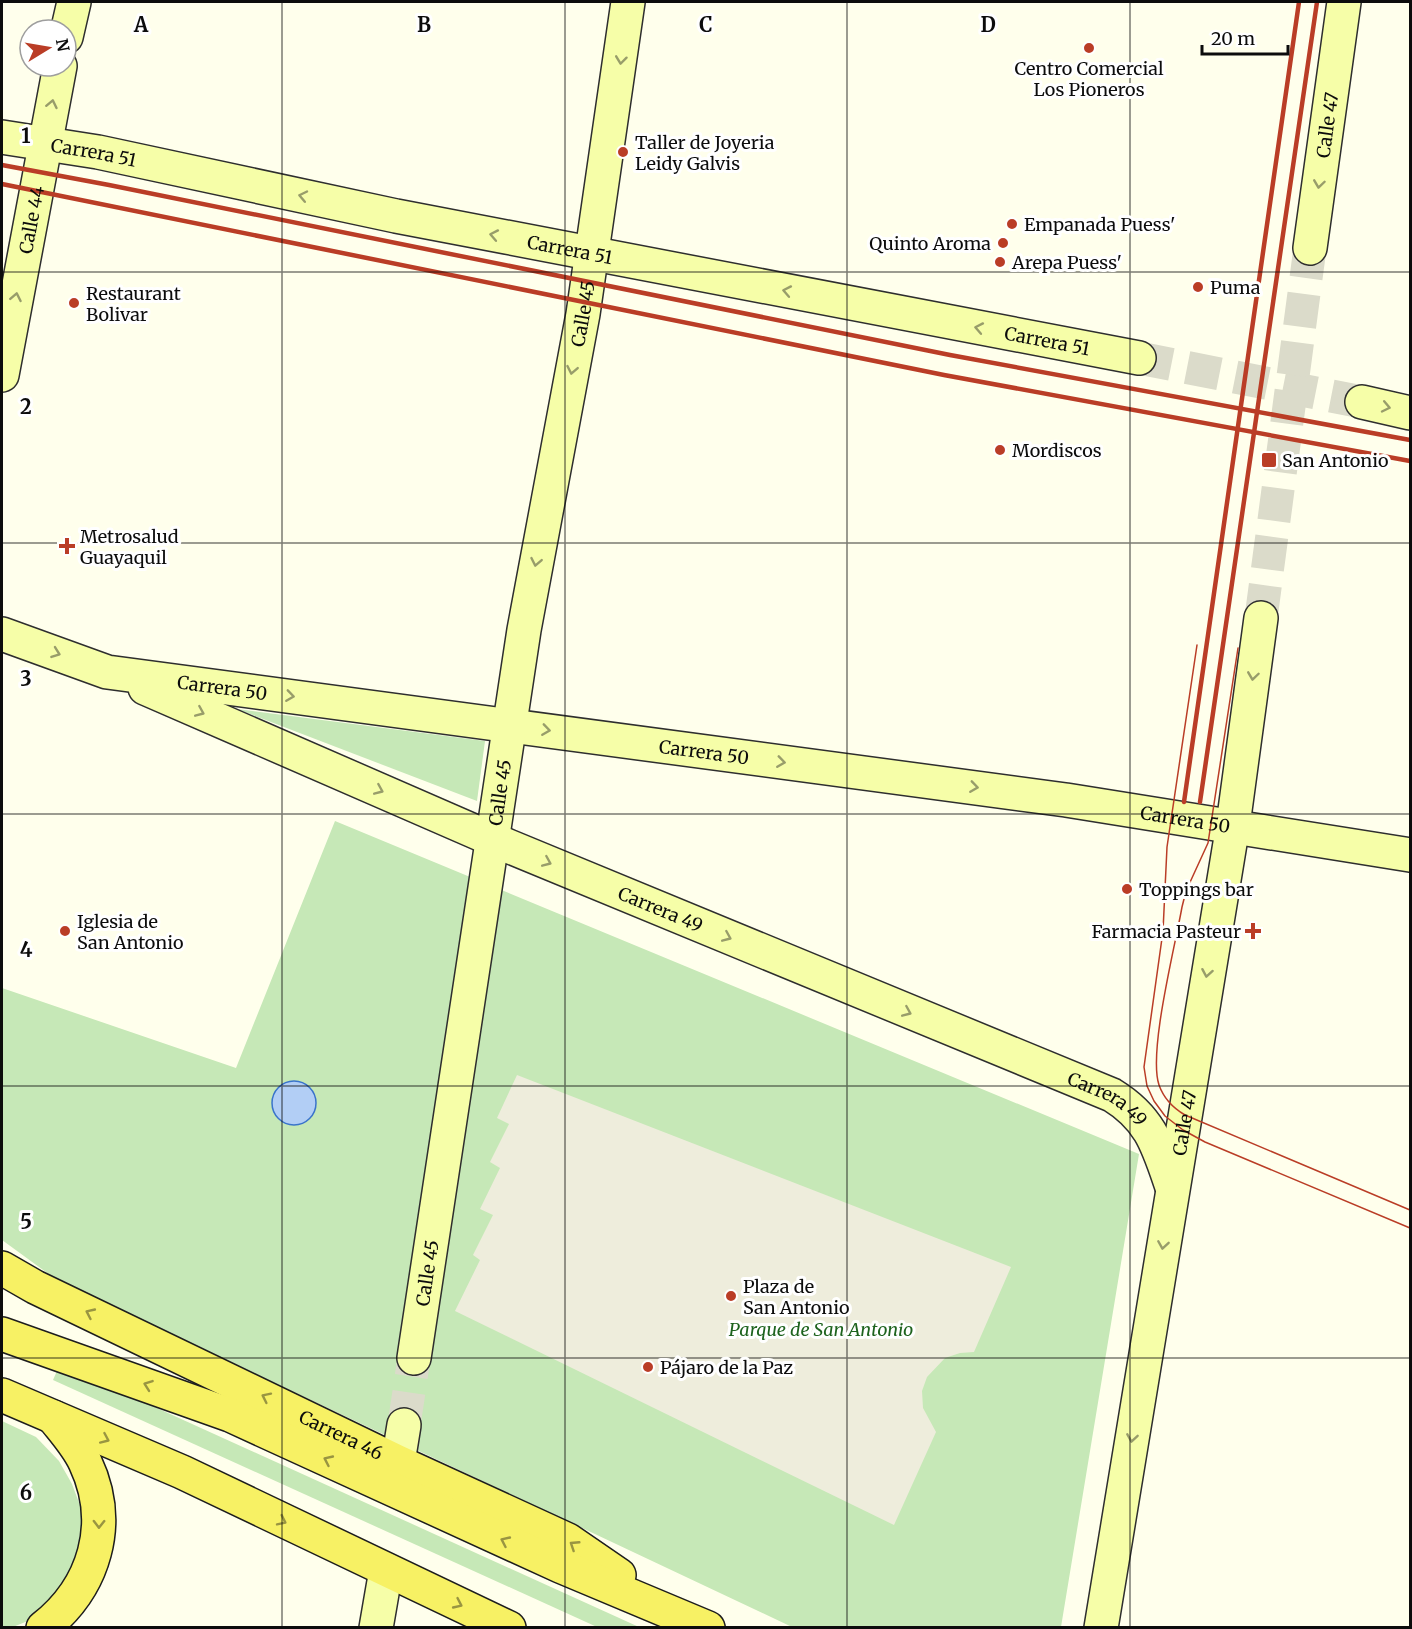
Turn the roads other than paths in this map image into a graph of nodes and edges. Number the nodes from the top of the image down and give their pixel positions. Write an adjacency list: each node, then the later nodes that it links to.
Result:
1 (74, 2): 4 (street)
2 (628, 2): 8 (street, Calle 45, one-way to 8)
3 (1344, 2): 9 (street, Calle 47, one-way to 9)
4 (70, 18)
5 (58, 78): 7 (street, Calle 44, one-way to 5)
6 (2, 136): 7 (street, Carrera 51)
7 (44, 143): 8 (street, Carrera 51, one-way to 7); 11 (street, Calle 44, one-way to 7)
8 (594, 242): 10 (street, Carrera 51, one-way to 8); 17 (street, Calle 45, one-way to 17)
9 (1310, 248)
10 (1139, 358)
11 (2, 375)
12 (1362, 402): 13 (street, one-way to 13)
13 (1410, 413)
14 (1261, 618): 18 (street, Calle 47, one-way to 18)
15 (2, 634): 16 (street, Carrera 50, one-way to 16)
16 (108, 672): 17 (street, Carrera 50, one-way to 17); 19 (street, Carrera 49, one-way to 19)
17 (510, 726): 18 (street, Carrera 50, one-way to 18); 19 (street, Calle 45)
18 (1233, 825): 20 (street, Carrera 50); 21 (street, Calle 47, one-way to 21)
19 (493, 839): 21 (street, Carrera 49, one-way to 21); 24 (street, Calle 45)
20 (1410, 855)
21 (1172, 1187): 35 (street, Calle 47, one-way to 35)
22 (2, 1268): 28 (main road, Carrera 46, one-way to 22)
23 (2, 1334): 30 (main road, Carrera 46, one-way to 23)
24 (414, 1358)
25 (2, 1395): 26 (main road)
26 (45, 1412): 29 (main road, one-way to 29); 31 (main road, one-way to 31)
27 (404, 1425): 28 (street)
28 (398, 1462): 30 (main road, Carrera 46, one-way to 28)
29 (386, 1570): 32 (street); 33 (main road, one-way to 33)
30 (675, 1613): 34 (main road, Carrera 46)
31 (43, 1628)
32 (376, 1628)
33 (509, 1628)
34 (708, 1628)
35 (1101, 1628)

